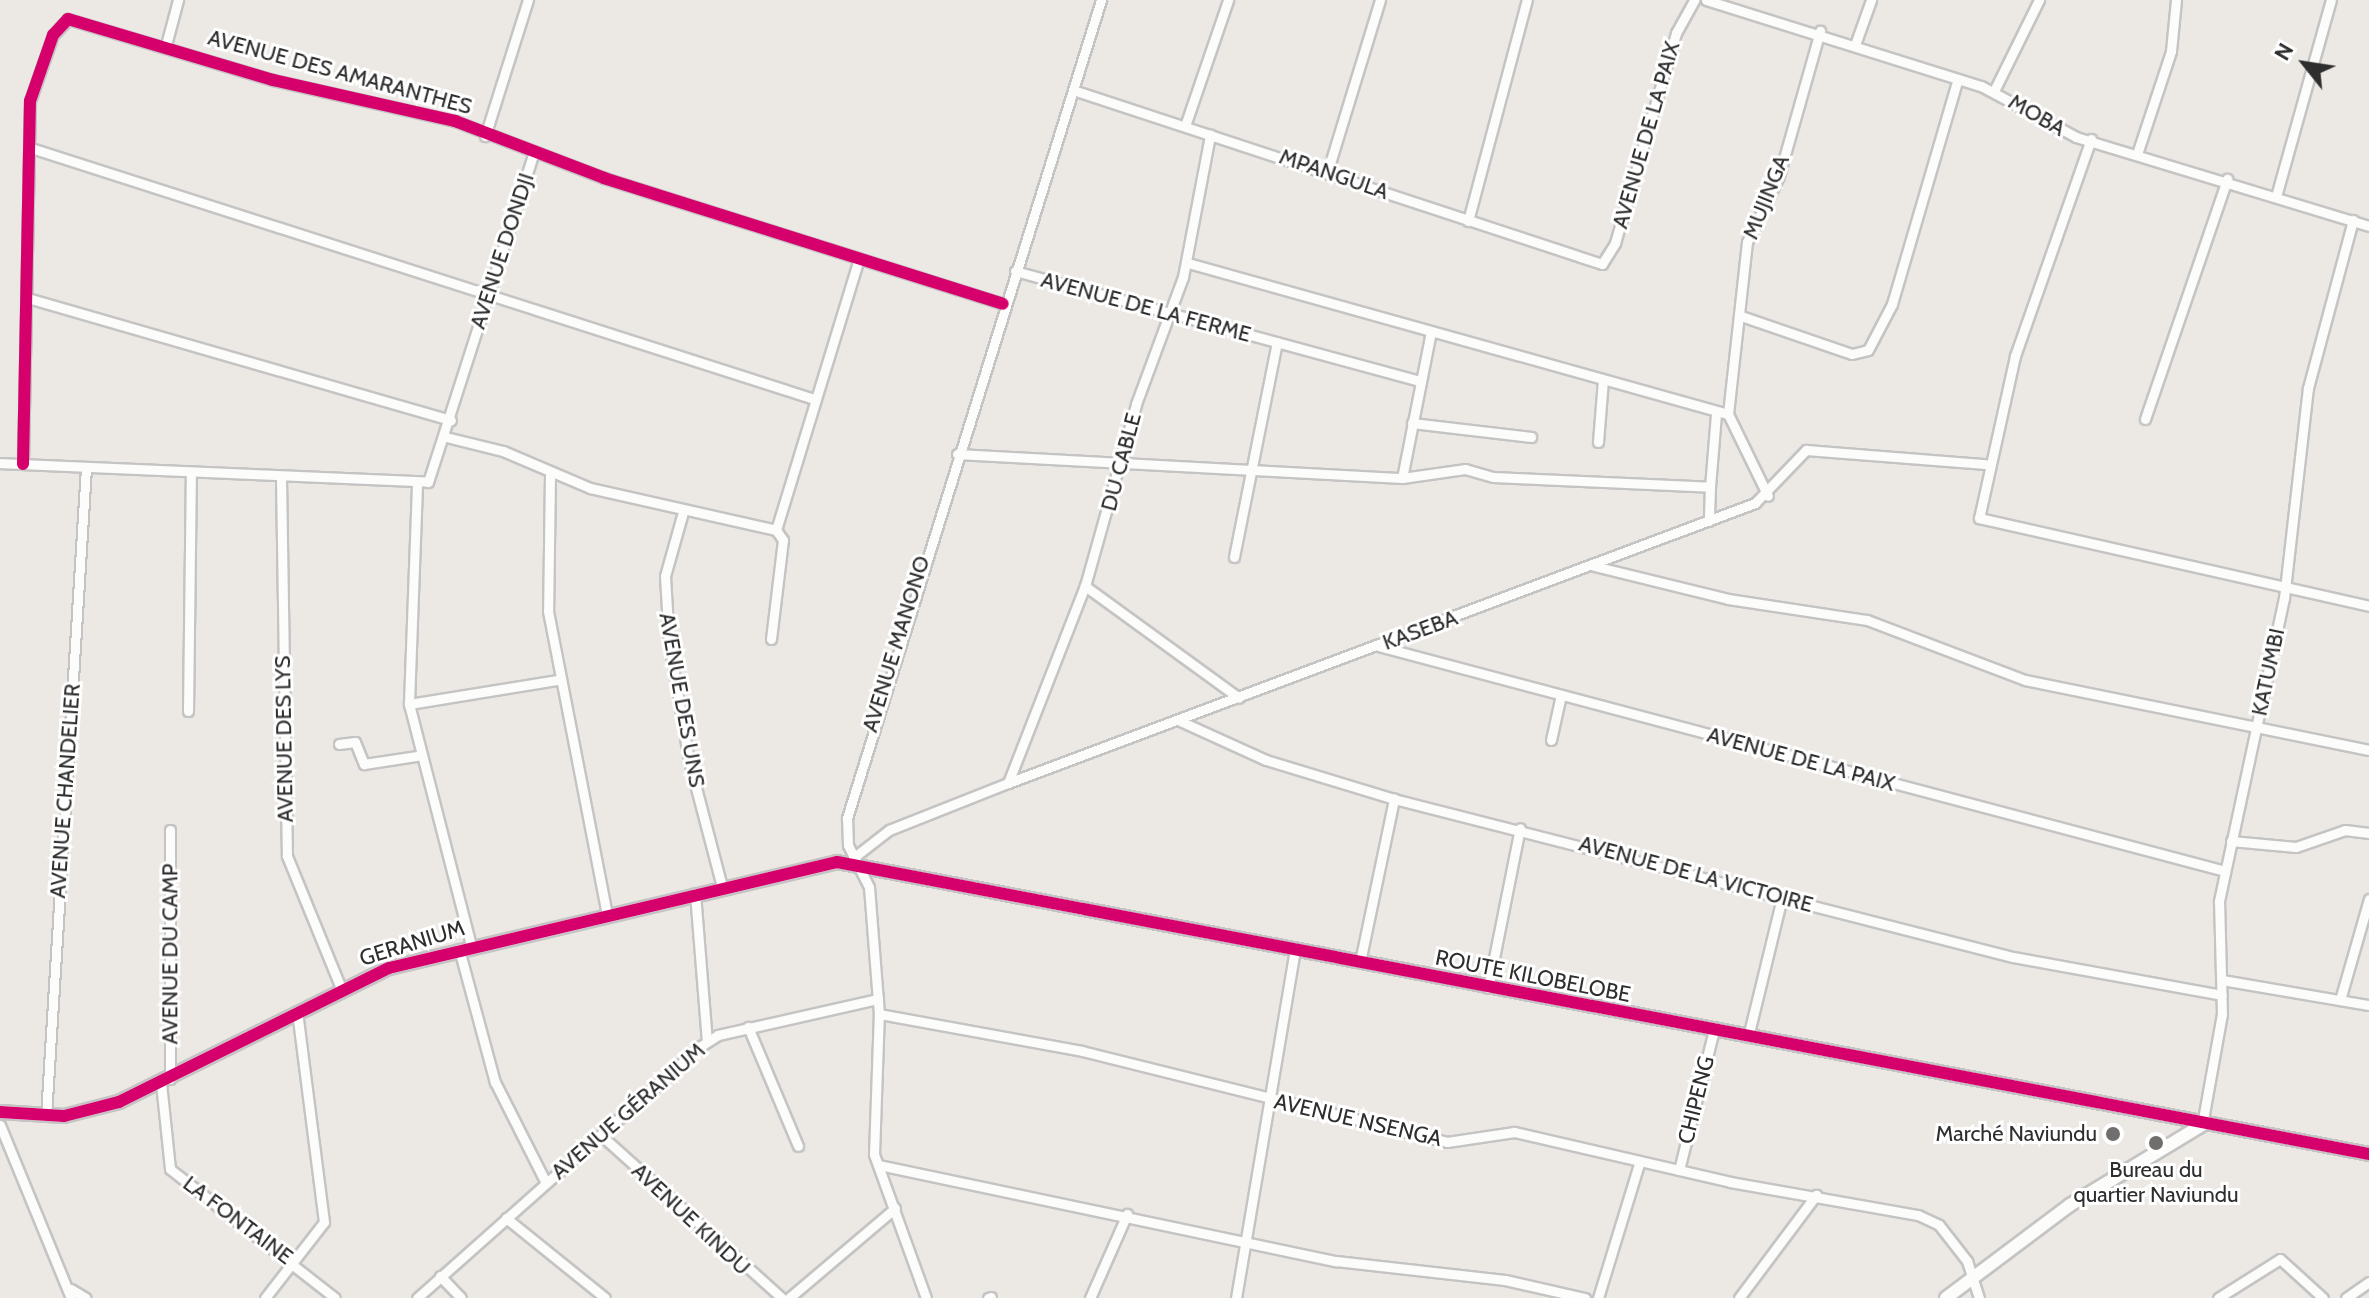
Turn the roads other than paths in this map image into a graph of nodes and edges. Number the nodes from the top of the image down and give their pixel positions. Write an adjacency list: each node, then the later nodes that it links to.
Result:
1 (178, 0): 15 (street)
2 (528, 0): 21 (street)
3 (1101, 0): 17 (street, AVENUE MANONO)
4 (1228, 0): 19 (street)
5 (1380, 0): 26 (street)
6 (1527, 0): 30 (street)
7 (1694, 0): 33 (street, AVENUE DE LA PAIX)
8 (1706, 0): 13 (street, MOBA)
9 (1871, 0): 14 (street)
10 (2039, 0): 18 (street)
11 (2176, 0): 24 (street)
12 (2331, 0): 28 (street)
13 (1820, 31): 14 (street, MOBA); 40 (street, MUJINGA)
14 (1856, 42): 16 (street, MOBA)
15 (166, 45): 21 (street, AVENUE DES AMARANTHES); 23 (street, AVENUE DES AMARANTHES)
16 (1958, 79): 18 (street, MOBA); 40 (street)
17 (1073, 90): 19 (street, MPANGULA); 35 (street, AVENUE MANONO)
18 (1994, 91): 22 (street, MOBA)
19 (1186, 123): 20 (street, MPANGULA)
20 (1210, 135): 26 (street, MPANGULA); 34 (street, DU CABLE)
21 (485, 136): 25 (street, AVENUE DONDJI)
22 (2091, 139): 24 (street, MOBA); 58 (street)
23 (31, 148): 36 (street); 37 (street, AVENUE DES AMARANTHES)
24 (2138, 151): 27 (street, MOBA)
25 (533, 155): 32 (street); 36 (street, AVENUE DONDJI)
26 (1328, 170): 30 (street, MPANGULA)
27 (2227, 179): 28 (street, MOBA); 48 (street)
28 (2277, 193): 29 (street, MOBA)
29 (2353, 220): 31 (street, MOBA); 74 (street, KATUMBI)
30 (1468, 221): 33 (street, MPANGULA)
31 (2369, 226)
32 (858, 262): 38 (street); 45 (street)
33 (1594, 262)
34 (1188, 263): 39 (street, DU CABLE); 41 (street)
35 (1015, 271): 38 (street, AVENUE MANONO); 39 (street, AVENUE DE LA FERME)
36 (487, 290): 45 (street); 49 (street, AVENUE DONDJI)
37 (31, 299): 49 (street); 56 (street, AVENUE DES AMARANTHES)
38 (1003, 304): 54 (street, AVENUE MANONO)
39 (1166, 312): 42 (street, AVENUE DE LA FERME); 57 (street, DU CABLE)
40 (1741, 316): 47 (street, MUJINGA)
41 (1431, 332): 43 (street); 44 (street)
42 (1277, 342): 44 (street, AVENUE DE LA FERME); 61 (street)
43 (1603, 380): 46 (street); 53 (street)
44 (1420, 381): 50 (street)
45 (811, 398): 70 (street)
46 (1716, 414): 47 (street); 66 (street)
47 (1728, 414): 67 (street)
48 (2145, 419)
49 (451, 420): 51 (street, AVENUE DONDJI)
50 (1412, 423): 52 (street); 64 (street)
51 (446, 437): 62 (street); 65 (street, AVENUE DONDJI)
52 (1531, 437)
53 (1598, 442)
54 (957, 454): 57 (street); 95 (street, AVENUE MANONO)
55 (0, 463): 56 (street)
56 (23, 464): 59 (street)
57 (1122, 464): 61 (street); 73 (street, DU CABLE)
58 (1985, 464): 67 (street); 74 (street)
59 (86, 467): 60 (street); 121 (street, AVENUE CHANDELIER)
60 (191, 472): 63 (street); 82 (street)
61 (1246, 472): 64 (street); 71 (street)
62 (550, 475): 68 (street); 78 (street)
63 (281, 478): 65 (street); 106 (street, AVENUE DES LYS)
64 (1402, 478): 66 (street)
65 (420, 484): 81 (street)
66 (1710, 487): 69 (street)
67 (1768, 496): 69 (street, KASEBA)
68 (683, 512): 70 (street); 97 (street, AVENUE DES UNS)
69 (1709, 521): 72 (street, KASEBA)
70 (776, 530): 76 (street)
71 (1234, 557)
72 (1594, 566): 77 (street, KASEBA); 84 (street)
73 (1085, 586): 80 (street); 89 (street, DU CABLE)
74 (2285, 588): 75 (street); 84 (street, KATUMBI)
75 (2369, 606)
76 (771, 639)
77 (1378, 646): 79 (street, AVENUE DE LA PAIX); 80 (street, KASEBA)
78 (558, 680): 81 (street); 101 (street)
79 (1561, 695): 85 (street); 96 (street, AVENUE DE LA PAIX)
80 (1239, 698): 83 (street, KASEBA)
81 (409, 704): 88 (street)
82 (188, 711)
83 (1180, 721): 89 (street, KASEBA); 90 (street, AVENUE DE LA VICTOIRE)
84 (2257, 723): 87 (street); 94 (street, KATUMBI)
85 (1551, 740)
86 (339, 744): 88 (street)
87 (2369, 750)
88 (417, 756): 102 (street)
89 (1008, 783): 95 (street, KASEBA)
90 (1394, 799): 91 (street, AVENUE DE LA VICTOIRE); 104 (street)
91 (1520, 828): 99 (street, AVENUE DE LA VICTOIRE); 107 (street)
92 (170, 830): 118 (street, AVENUE DU CAMP)
93 (2369, 833): 94 (street)
94 (2231, 841): 96 (street, KATUMBI)
95 (855, 861): 97 (street, GERANIUM); 103 (street, ROUTE KILOBELOBE); 109 (street, AVENUE MANONO)
96 (2225, 871): 105 (street, KATUMBI)
97 (722, 887): 98 (street, GERANIUM)
98 (695, 893): 101 (street, GERANIUM); 117 (street)
99 (1782, 897): 108 (street, AVENUE DE LA VICTOIRE); 116 (street)
100 (2369, 899): 110 (street)
101 (607, 915): 102 (street, GERANIUM)
102 (465, 948): 106 (street, GERANIUM); 130 (street)
103 (1295, 950): 104 (street, ROUTE KILOBELOBE); 119 (street)
104 (1360, 962): 107 (street, ROUTE KILOBELOBE)
105 (2222, 980): 108 (street, KATUMBI); 110 (street)
106 (341, 988): 112 (street, GERANIUM)
107 (1488, 988): 115 (street, ROUTE KILOBELOBE)
108 (2222, 995): 123 (street, KATUMBI)
109 (878, 999): 113 (street, AVENUE MANONO); 114 (street, AVENUE GÉRANIUM)
110 (2340, 1000): 111 (street)
111 (2369, 1005)
112 (297, 1012): 118 (street, GERANIUM); 136 (street)
113 (879, 1014): 119 (street, AVENUE NSENGA); 128 (street, AVENUE MANONO)
114 (748, 1027): 117 (street, AVENUE GÉRANIUM); 125 (street)
115 (1714, 1030): 116 (street, ROUTE KILOBELOBE); 129 (street, CHIPENG)
116 (1748, 1037): 123 (street, ROUTE KILOBELOBE)
117 (707, 1042): 124 (street, AVENUE GÉRANIUM)
118 (165, 1081): 121 (street, GERANIUM); 136 (street, LA FONTAINE)
119 (1266, 1098): 127 (street, AVENUE NSENGA); 135 (street)
120 (0, 1112): 121 (street, GERANIUM)
121 (46, 1116)
122 (0, 1125): 140 (street)
123 (2202, 1125): 126 (street, ROUTE KILOBELOBE); 138 (street)
124 (603, 1137): 130 (street, AVENUE GÉRANIUM); 147 (street, AVENUE KINDU)
125 (798, 1146)
126 (2369, 1154)
127 (1640, 1161): 129 (street, AVENUE NSENGA); 153 (street)
128 (879, 1165): 132 (street, AVENUE MANONO); 133 (street)
129 (1679, 1170): 131 (street, AVENUE NSENGA)
130 (546, 1183): 134 (street, AVENUE GÉRANIUM)
131 (1816, 1195): 138 (street, AVENUE NSENGA); 154 (street)
132 (895, 1208): 148 (street); 149 (street, AVENUE MANONO)
133 (1127, 1214): 135 (street); 150 (street)
134 (506, 1218): 137 (street, AVENUE GÉRANIUM); 146 (street)
135 (1246, 1240): 151 (street); 152 (street)
136 (294, 1262): 142 (street); 143 (street, LA FONTAINE)
137 (440, 1276): 144 (street, AVENUE GÉRANIUM); 145 (street)
138 (1971, 1280): 155 (street); 156 (street, AVENUE NSENGA)
139 (2369, 1282): 159 (street)
140 (71, 1294): 141 (street)
141 (86, 1298)
142 (265, 1298)
143 (335, 1298)
144 (417, 1298)
145 (461, 1298)
146 (605, 1298)
147 (782, 1298)
148 (789, 1298)
149 (926, 1298)
150 (1090, 1298)
151 (1236, 1298)
152 (1585, 1298)
153 (1598, 1298)
154 (1739, 1298)
155 (1946, 1298)
156 (1979, 1298)
157 (2218, 1298): 158 (street)
158 (2323, 1298)
159 (2346, 1298)

